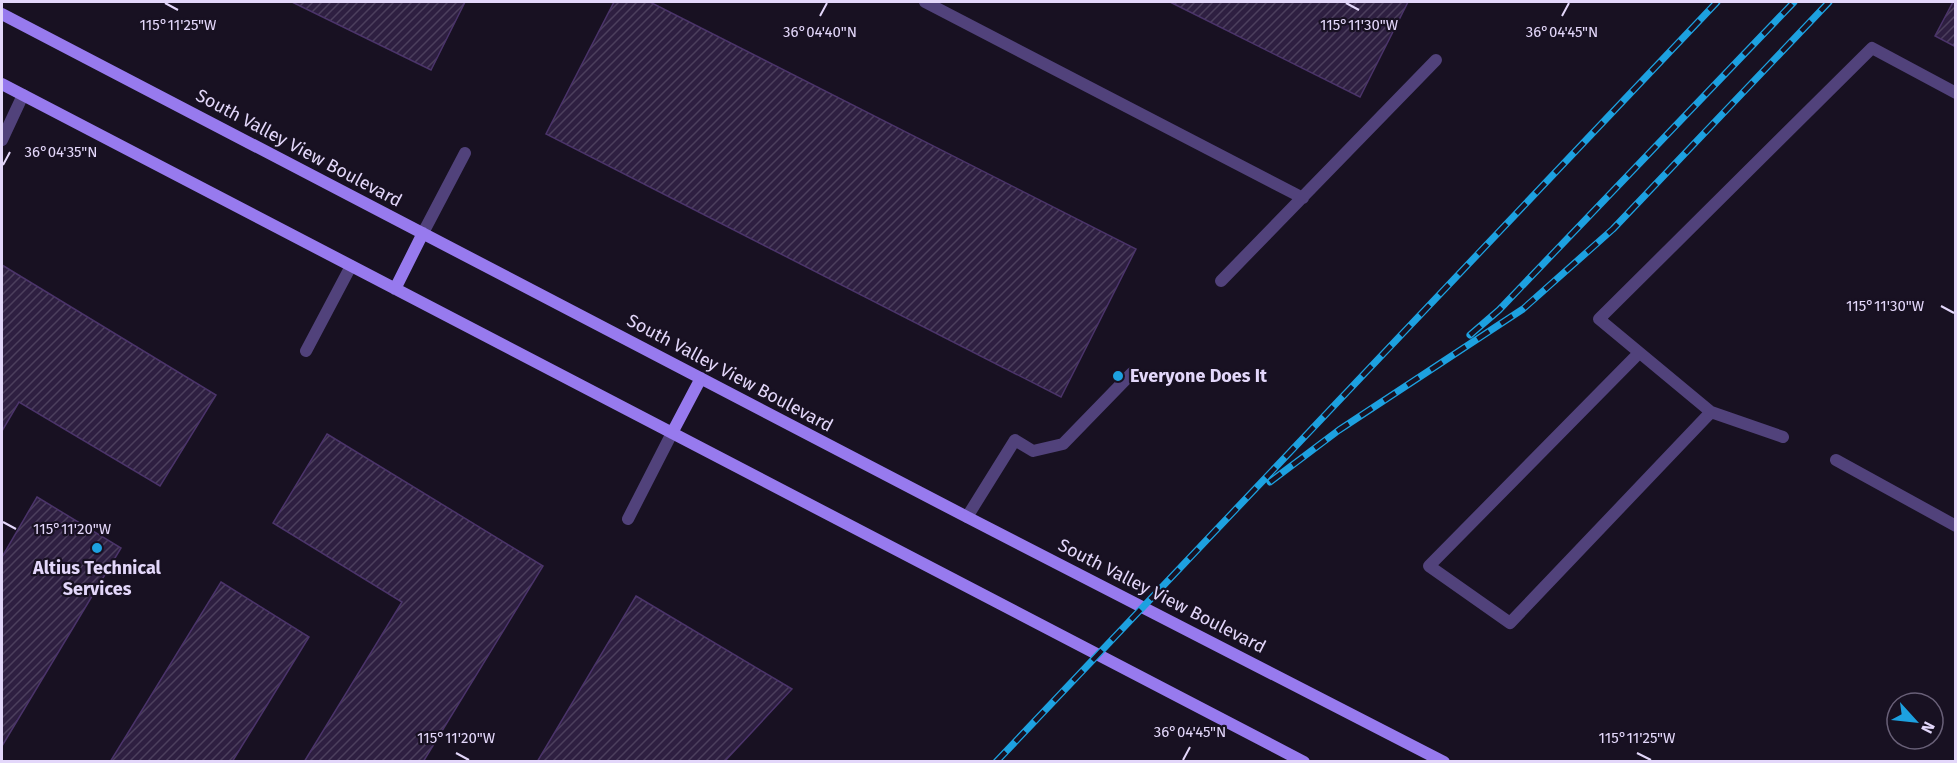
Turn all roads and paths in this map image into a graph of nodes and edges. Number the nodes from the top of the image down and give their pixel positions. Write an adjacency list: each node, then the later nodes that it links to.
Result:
1 (926, 2): 9 (lane)
2 (2, 14): 10 (main road, South Valley View Boulevard)
3 (1436, 60): 9 (lane)
4 (2, 84): 6 (main road)
5 (1956, 93): 15 (lane)
6 (23, 95): 7 (lane); 11 (main road)
7 (2, 140)
8 (465, 153): 10 (lane)
9 (1304, 198): 12 (lane)
10 (423, 233): 13 (main road); 17 (main road, South Valley View Boulevard)
11 (351, 266): 13 (main road); 14 (lane)
12 (1221, 281)
13 (394, 289): 19 (main road)
14 (306, 351)
15 (1640, 352): 18 (lane); 18 (lane)
16 (1132, 373): 22 (lane)
17 (701, 378): 19 (main road); 22 (main road, South Valley View Boulevard)
18 (1711, 412): 20 (lane)
19 (672, 433): 23 (lane); 25 (main road)
20 (1783, 437)
21 (1836, 460): 24 (lane)
22 (967, 517): 26 (main road, South Valley View Boulevard)
23 (628, 519)
24 (1956, 526)
25 (1304, 762)
26 (1444, 762)

